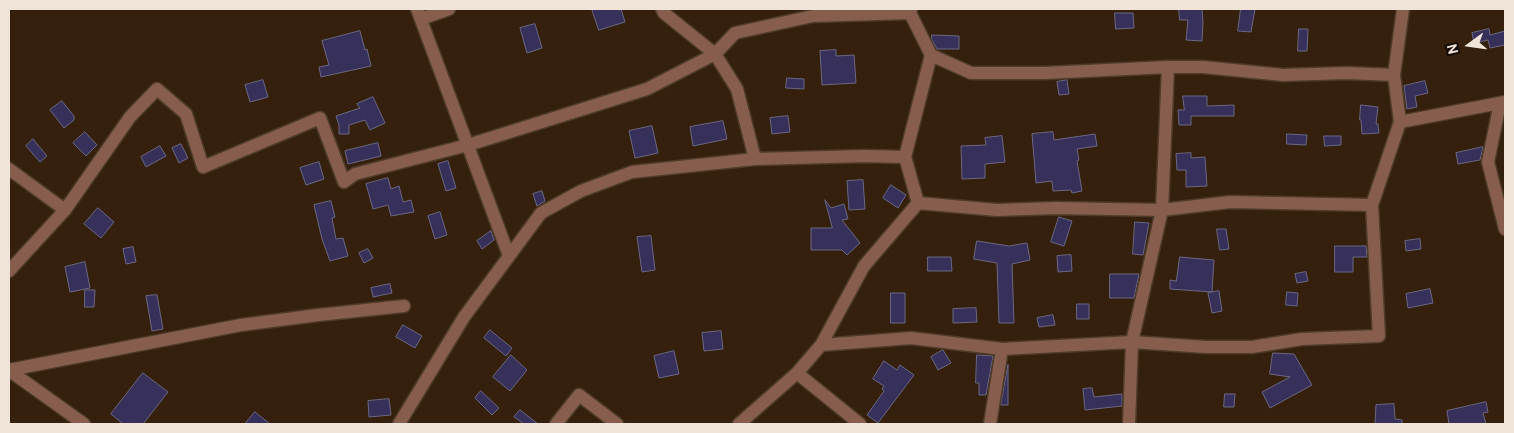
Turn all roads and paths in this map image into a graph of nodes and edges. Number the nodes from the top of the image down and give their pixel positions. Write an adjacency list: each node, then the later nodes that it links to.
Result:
1 (449, 9): 5 (street)
2 (662, 9): 6 (street)
3 (1403, 9): 9 (street)
4 (910, 11): 6 (street); 7 (street)
5 (419, 14): 12 (street)
6 (715, 54): 12 (street); 14 (street)
7 (931, 55): 8 (street); 13 (street)
8 (1168, 67): 9 (street); 19 (street)
9 (1394, 75): 11 (street)
10 (1503, 103): 11 (street); 20 (street)
11 (1400, 122): 17 (street)
12 (468, 145): 18 (street); 21 (street)
13 (905, 157): 14 (street); 16 (street)
14 (755, 159): 21 (street)
15 (9, 169): 18 (street)
16 (918, 203): 19 (street); 25 (street)
17 (1372, 205): 19 (street); 24 (street)
18 (65, 210): 22 (street)
19 (1162, 210): 24 (street)
20 (1505, 229)
21 (509, 256): 30 (street)
22 (9, 271)
23 (404, 306): 27 (street)
24 (1132, 342): 26 (street); 36 (street)
25 (821, 345): 26 (street); 28 (street)
26 (1002, 349): 35 (street)
27 (9, 370): 29 (street)
28 (797, 373): 33 (street); 34 (street)
29 (84, 424)
30 (399, 424)
31 (556, 424): 32 (street)
32 (617, 424)
33 (739, 424)
34 (860, 424)
35 (990, 424)
36 (1129, 424)

